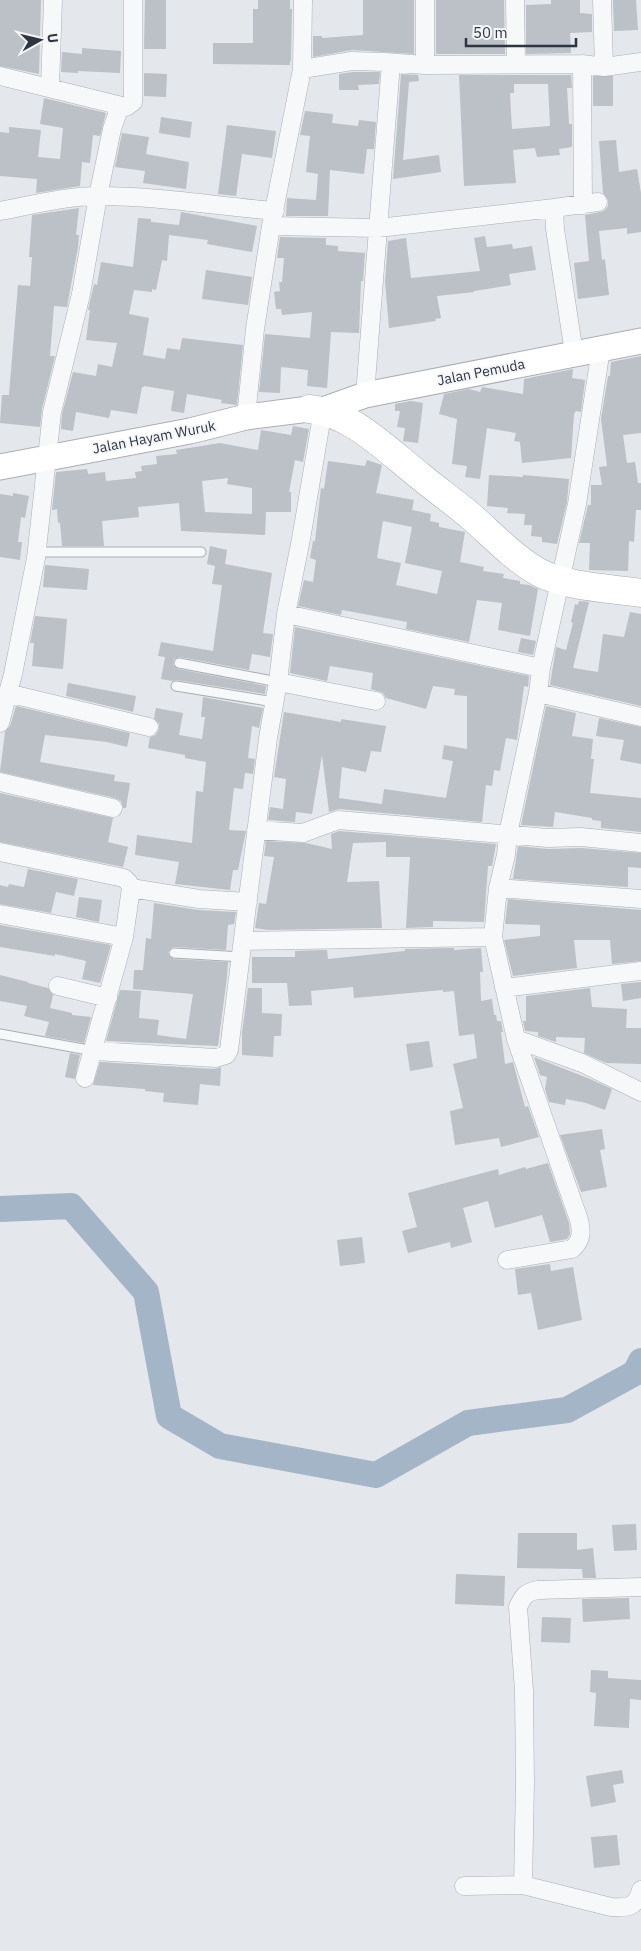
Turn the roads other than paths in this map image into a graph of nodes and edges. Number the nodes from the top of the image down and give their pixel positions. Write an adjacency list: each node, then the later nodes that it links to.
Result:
1 (54, 0): 15 (street)
2 (133, 0): 16 (street)
3 (303, 0): 13 (street)
4 (425, 0): 11 (street)
5 (515, 0): 9 (street)
6 (602, 0): 12 (street)
7 (641, 62): 12 (street)
8 (392, 63): 11 (street); 13 (street); 21 (street)
9 (516, 64): 10 (street); 11 (street)
10 (582, 64): 12 (street); 18 (street)
11 (426, 65)
12 (604, 67)
13 (302, 69): 20 (street)
14 (0, 76): 15 (street)
15 (50, 87): 16 (street)
16 (120, 106): 17 (street)
17 (98, 196): 19 (street); 20 (street); 28 (street)
18 (554, 208): 21 (street); 24 (street)
19 (0, 211)
20 (273, 218): 21 (street); 27 (street)
21 (378, 228): 25 (street)
22 (641, 341): 23 (street, Jalan Pemuda)
23 (601, 348): 24 (street, Jalan Pemuda); 32 (street)
24 (574, 353): 25 (street, Jalan Pemuda)
25 (365, 395): 26 (street, Jalan Pemuda)
26 (316, 410): 27 (street, Jalan Hayam Wuruk); 32 (main road); 34 (street)
27 (246, 416): 28 (street, Jalan Hayam Wuruk)
28 (46, 457): 29 (street, Jalan Hayam Wuruk); 30 (street)
29 (0, 467)
30 (36, 552): 31 (lane); 39 (street)
31 (201, 552)
32 (560, 581): 33 (main road); 36 (street)
33 (641, 593)
34 (286, 614): 36 (street); 37 (street)
35 (180, 663): 37 (lane)
36 (541, 668): 40 (street)
37 (278, 682): 41 (street); 42 (street)
38 (176, 686): 42 (lane)
39 (7, 693): 44 (street); 45 (street)
40 (538, 693): 43 (street); 49 (street)
41 (376, 701)
42 (274, 702): 48 (street)
43 (641, 717)
44 (0, 723)
45 (149, 727)
46 (0, 782): 47 (street)
47 (114, 808)
48 (256, 830): 49 (street); 55 (street)
49 (508, 834): 50 (street); 53 (street)
50 (641, 843)
51 (0, 852): 52 (street)
52 (131, 888): 55 (street); 57 (street)
53 (498, 888): 54 (street); 58 (street)
54 (641, 899)
55 (248, 902): 59 (street)
56 (0, 914): 57 (street)
57 (124, 937): 64 (street)
58 (493, 937): 59 (street); 63 (street)
59 (243, 949): 60 (lane); 67 (street)
60 (174, 953)
61 (641, 971): 63 (street)
62 (58, 986): 64 (street)
63 (504, 988): 66 (street)
64 (108, 998): 67 (street)
65 (0, 1034): 67 (lane)
66 (516, 1039): 69 (street); 70 (street)
67 (94, 1051): 68 (street)
68 (85, 1078)
69 (640, 1091)
70 (507, 1260)
71 (641, 1587): 72 (street)
72 (523, 1885): 73 (street); 74 (street)
73 (464, 1886)
74 (641, 1890)

